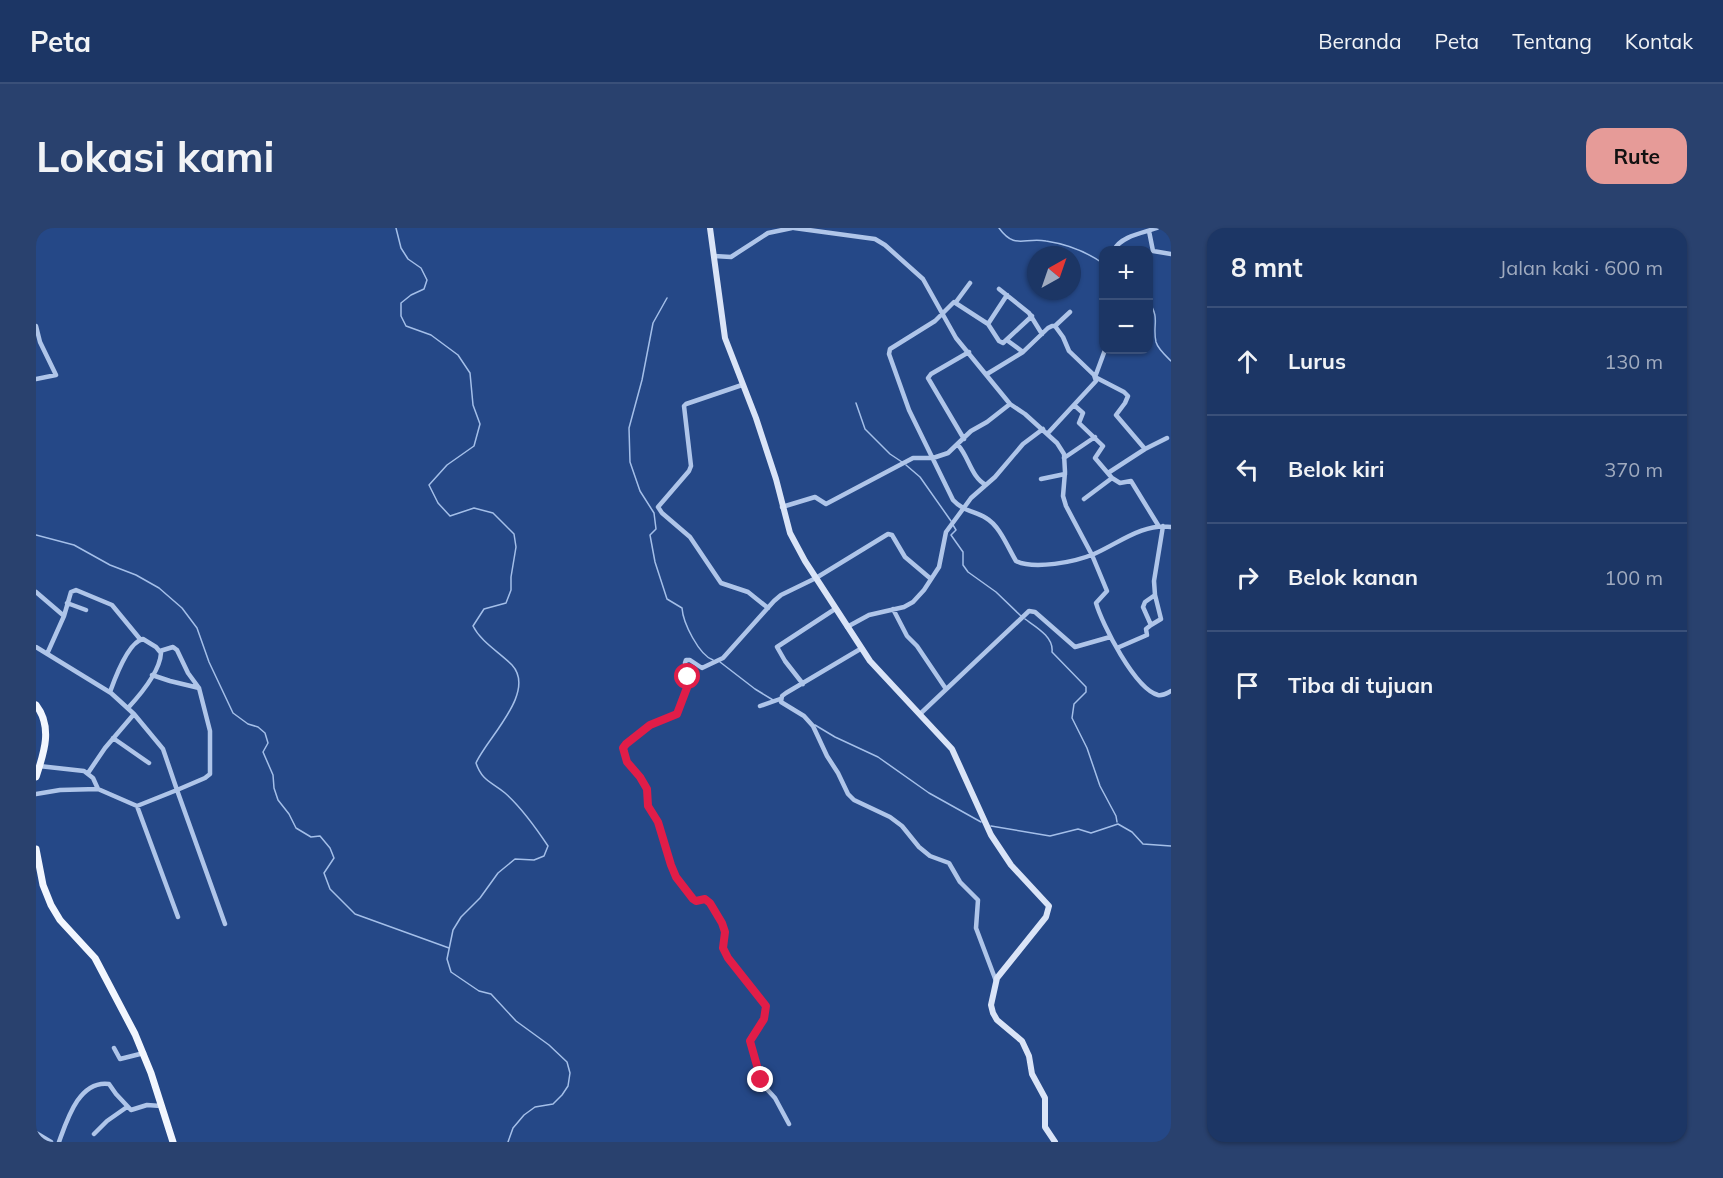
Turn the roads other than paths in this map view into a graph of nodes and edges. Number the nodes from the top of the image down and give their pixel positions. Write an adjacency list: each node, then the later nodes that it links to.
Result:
1 (710, 228): 8 (street)
2 (793, 228): 8 (street); 14 (street)
3 (1157, 228): 5 (street)
4 (1142, 231): 5 (street); 6 (street)
5 (1149, 231): 7 (street)
6 (1117, 246)
7 (1171, 254)
8 (714, 256): 29 (street)
9 (970, 283): 12 (street)
10 (999, 289): 11 (street)
11 (1007, 296): 15 (street); 16 (street)
12 (956, 302): 14 (street); 16 (street)
13 (1070, 312): 18 (street)
14 (942, 316): 23 (street); 39 (street)
15 (1032, 316): 19 (street); 20 (street)
16 (988, 324): 20 (street)
17 (36, 326): 21 (street)
18 (1055, 326): 19 (street); 27 (street)
19 (1042, 334): 24 (street)
20 (1008, 341): 24 (street)
21 (43, 349): 22 (street); 28 (street)
22 (36, 351)
23 (969, 352): 26 (street); 36 (street)
24 (1023, 352): 26 (street)
25 (1104, 354): 27 (street)
26 (987, 374): 30 (street)
27 (1095, 377): 31 (street); 38 (street)
28 (36, 380)
29 (742, 386): 47 (street); 57 (street)
30 (1010, 404): 32 (street); 36 (street)
31 (1074, 405): 33 (street); 34 (street)
32 (1043, 429): 33 (street); 45 (street)
33 (1048, 433): 40 (street)
34 (1095, 437): 40 (street); 41 (street)
35 (1167, 438): 38 (street)
36 (964, 439): 37 (street)
37 (958, 445): 39 (street); 45 (street)
38 (1145, 449): 41 (street)
39 (933, 458): 47 (street); 48 (street)
40 (1064, 458): 42 (street)
41 (1108, 473): 43 (street)
42 (1065, 474): 44 (street); 51 (street)
43 (1112, 478): 46 (street); 49 (street)
44 (1041, 479)
45 (986, 485): 48 (street)
46 (1084, 500)
47 (782, 507): 52 (street)
48 (963, 509): 51 (street); 53 (street)
49 (1160, 526): 50 (street); 51 (street); 55 (street)
50 (1171, 527)
51 (1092, 555): 64 (street)
52 (816, 578): 53 (street); 57 (street); 58 (street)
53 (931, 579): 59 (street)
54 (36, 592): 61 (street)
55 (1155, 596): 62 (street); 62 (street)
56 (67, 603): 60 (street); 61 (street); 65 (street)
57 (768, 608): 100 (street)
58 (836, 609): 63 (street); 72 (street)
59 (893, 609): 63 (street); 74 (street)
60 (86, 610)
61 (64, 616): 70 (street)
62 (1151, 625): 68 (street)
63 (847, 627): 67 (street)
64 (1110, 637): 68 (street); 74 (street)
65 (140, 639): 69 (street); 76 (street)
66 (36, 647): 70 (street)
67 (862, 648): 72 (street); 82 (street)
68 (1117, 648): 75 (street)
69 (160, 651): 71 (street); 73 (street)
70 (47, 654): 76 (street)
71 (152, 675): 73 (street); 80 (street)
72 (803, 684): 77 (street)
73 (200, 688): 89 (street)
74 (946, 689): 82 (street)
75 (1171, 691)
76 (110, 692): 80 (street)
77 (780, 699): 79 (street); 95 (street)
78 (36, 705): 85 (main road)
79 (759, 706)
80 (128, 708): 81 (street)
81 (134, 714): 83 (street); 89 (street)
82 (920, 714): 95 (street)
83 (113, 738): 84 (street); 86 (street)
84 (148, 763)
85 (39, 766): 86 (street); 87 (main road)
86 (88, 773): 88 (street)
87 (36, 777)
88 (98, 789): 90 (street); 91 (street)
89 (177, 790): 91 (street); 94 (street)
90 (36, 794)
91 (137, 806): 93 (street)
92 (36, 849): 97 (main road)
93 (178, 917)
94 (225, 924)
95 (996, 981): 106 (street)
96 (114, 1048): 97 (street)
97 (144, 1053): 98 (main road)
98 (161, 1106): 99 (street); 105 (main road)
99 (127, 1107): 102 (street); 104 (street)
100 (789, 1124)
101 (36, 1133): 103 (street)
102 (94, 1134)
103 (51, 1142)
104 (59, 1142)
105 (173, 1142)
106 (1054, 1142)

